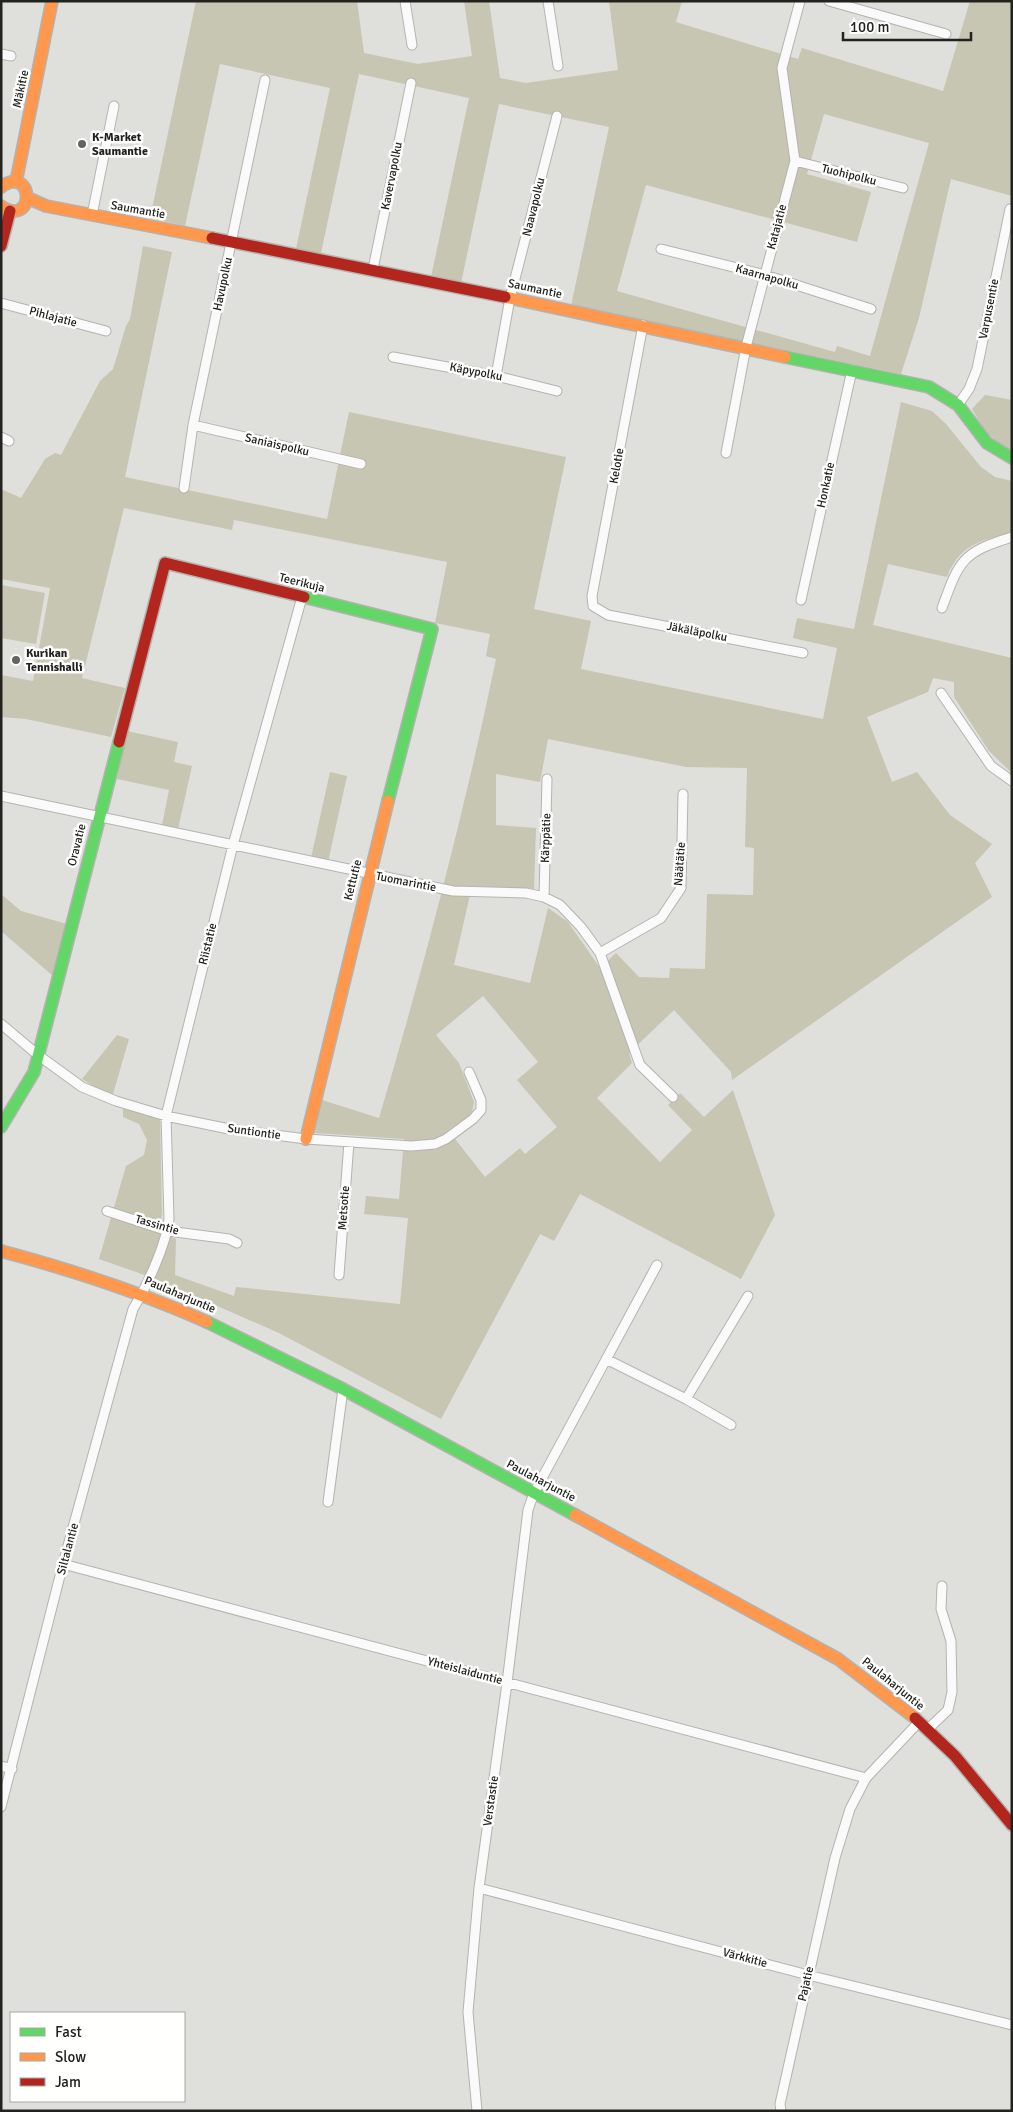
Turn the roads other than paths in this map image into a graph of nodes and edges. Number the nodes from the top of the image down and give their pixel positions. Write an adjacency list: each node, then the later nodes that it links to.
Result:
1 (52, 1): 14 (street, Mäkitie)
2 (405, 1): 7 (street)
3 (548, 1): 8 (street)
4 (800, 1): 13 (street, Katajatie)
5 (829, 1): 6 (street)
6 (946, 34)
7 (412, 45)
8 (558, 66)
9 (265, 80): 21 (street, Havupolku)
10 (411, 83): 24 (street, Kavervapolku)
11 (114, 106): 20 (street)
12 (557, 116): 26 (street, Naavapolku)
13 (795, 161): 16 (street, Tuohipolku); 25 (street, Katajatie)
14 (16, 182): 15 (street); 17 (street)
15 (1, 187)
16 (903, 188)
17 (28, 198): 18 (street); 20 (street, Saumantie)
18 (6, 208): 22 (street)
19 (1010, 209): 36 (street, Varpusentie)
20 (92, 215): 21 (street, Saumantie)
21 (232, 241): 24 (street, Saumantie); 37 (street, Havupolku)
22 (1, 246)
23 (662, 250): 25 (street, Kaarnapolku)
24 (374, 269): 26 (street, Saumantie)
25 (764, 275): 28 (street, Kaarnapolku); 31 (street, Katajatie)
26 (510, 298): 29 (street, Saumantie); 34 (street, Naavapolku)
27 (1, 304): 30 (street, Pihlajatie)
28 (871, 308)
29 (643, 325): 31 (street, Saumantie); 46 (street, Kelotie)
30 (106, 331)
31 (746, 347): 33 (street, Saumantie); 38 (street, Katajatie)
32 (393, 357): 34 (street, Käpypolku)
33 (852, 370): 36 (street, Saumantie); 45 (street, Honkatie)
34 (496, 376): 35 (street, Käpypolku)
35 (557, 391)
36 (958, 405): 39 (street, Saumantie)
37 (193, 425): 40 (street, Saniaispolku); 41 (street, Havupolku)
38 (726, 453)
39 (1012, 458)
40 (361, 464)
41 (184, 488)
42 (1012, 537): 47 (street)
43 (165, 563): 44 (street, Teerikuja); 55 (street, Oravatie)
44 (302, 597): 48 (street, Teerikuja); 56 (street, Riistatie)
45 (801, 600)
46 (593, 606): 49 (street, Jäkäläpolku)
47 (942, 608)
48 (432, 629): 57 (street, Kettutie)
49 (803, 652)
50 (941, 694): 52 (street)
51 (547, 779): 58 (street, Kärppätie)
52 (1012, 781)
53 (683, 794): 59 (street, Näätätie)
54 (1, 796): 55 (street, Tuomarintie)
55 (99, 816): 56 (street, Tuomarintie); 61 (street, Oravatie)
56 (232, 845): 57 (street, Tuomarintie); 64 (street, Riistatie)
57 (369, 874): 58 (street, Tuomarintie); 66 (street, Kettutie)
58 (544, 897): 59 (street, Tuomarintie)
59 (600, 953): 63 (street, Tuomarintie)
60 (1, 1024): 61 (street, Suntiontie)
61 (38, 1055): 64 (street, Suntiontie); 65 (street, Oravatie)
62 (469, 1072): 67 (street, Suntiontie)
63 (673, 1097)
64 (166, 1116): 66 (street, Suntiontie); 69 (street, Riistatie)
65 (1, 1127)
66 (306, 1139): 67 (street, Suntiontie)
67 (349, 1142): 73 (street, Metsotie)
68 (107, 1211): 69 (street, Tassintie)
69 (168, 1231): 70 (street, Tassintie); 74 (street, Riistatie)
70 (237, 1243)
71 (1, 1251): 74 (street, Paulaharjuntie)
72 (656, 1265): 76 (street, Verstastie)
73 (339, 1275)
74 (142, 1294): 77 (street, Paulaharjuntie); 82 (street, Siltalantie)
75 (748, 1296): 78 (street)
76 (606, 1359): 78 (street); 80 (street, Verstastie)
77 (342, 1389): 80 (street, Paulaharjuntie); 81 (street)
78 (686, 1399): 79 (street)
79 (731, 1425)
80 (534, 1493): 84 (street, Verstastie); 85 (street, Paulaharjuntie)
81 (328, 1502)
82 (63, 1564): 84 (street, Yhteislaiduntie); 87 (street, Siltalantie)
83 (942, 1586): 85 (street, Pajatie)
84 (507, 1682): 88 (street, Yhteislaiduntie); 91 (street, Verstastie)
85 (923, 1726): 88 (street, Pajatie); 90 (street, Paulaharjuntie)
86 (1, 1766): 87 (street)
87 (12, 1769): 89 (street, Siltalantie)
88 (866, 1778): 92 (street, Pajatie)
89 (1, 1807)
90 (1012, 1825)
91 (479, 1888): 92 (street, Värkkitie); 94 (street, Verstastie)
92 (808, 1975): 93 (street, Värkkitie); 95 (street, Pajatie)
93 (1012, 2025)
94 (478, 2111)
95 (781, 2111)

